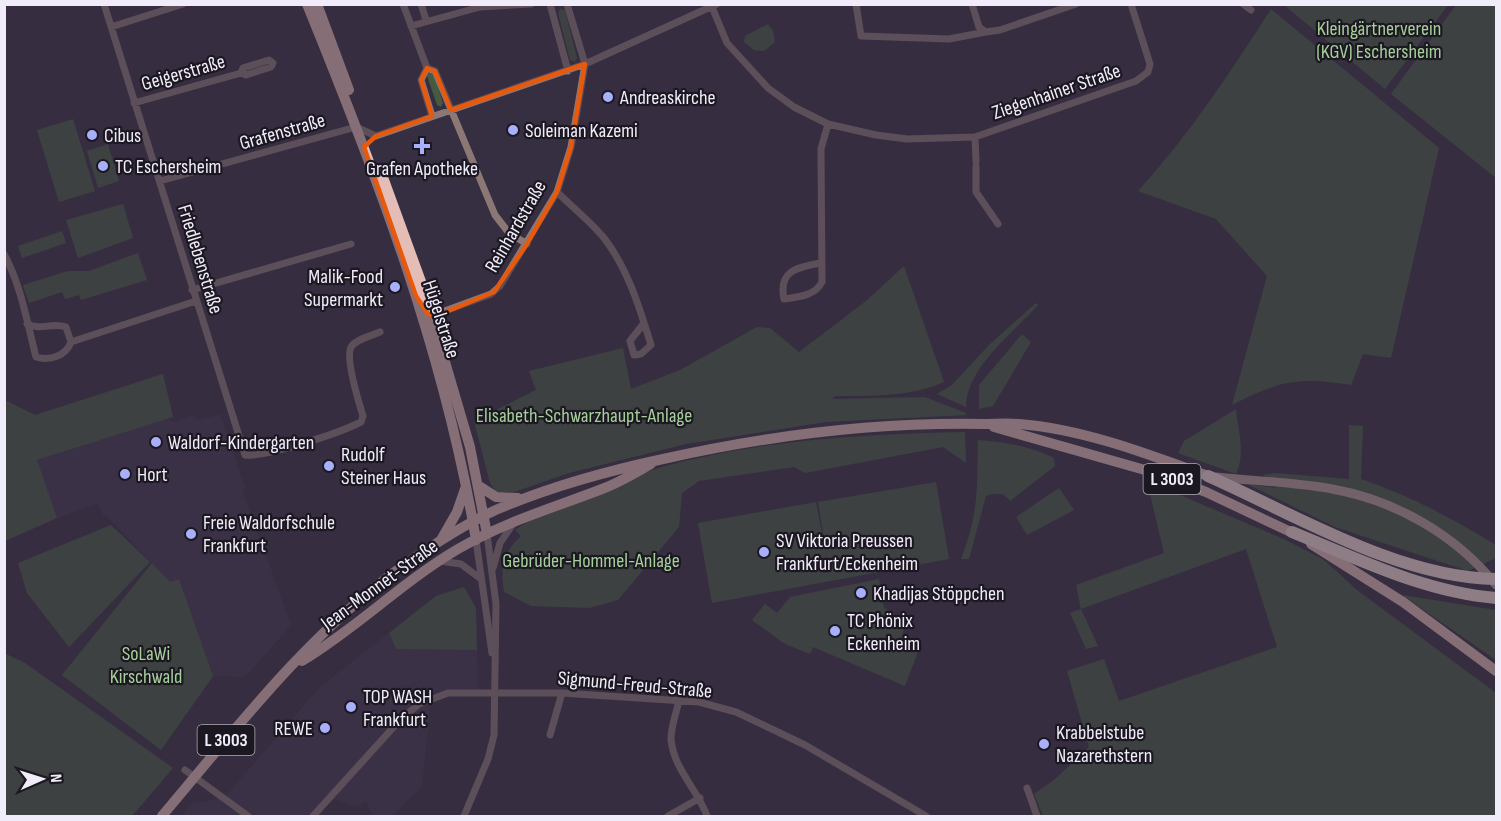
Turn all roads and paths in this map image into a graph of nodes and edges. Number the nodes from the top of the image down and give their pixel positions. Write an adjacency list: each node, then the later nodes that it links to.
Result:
1 (104, 4): 19 (street, Friedlebenstraße)
2 (183, 4): 19 (street)
3 (307, 4): 29 (main road, Hügelstraße)
4 (317, 4): 31 (main road, Hügelstraße)
5 (403, 4): 18 (street)
6 (421, 4): 17 (street)
7 (531, 4): 17 (street)
8 (550, 4): 23 (street)
9 (567, 4): 21 (street, Reinhardstraße)
10 (856, 4): 20 (street)
11 (972, 4): 20 (street)
12 (1076, 4): 20 (street)
13 (1131, 4): 30 (street, Ziegenhainer Straße)
14 (1243, 4): 16 (street)
15 (715, 6): 21 (street); 28 (street, Ziegenhainer Straße)
16 (1251, 10)
17 (426, 20): 18 (street)
18 (411, 26): 22 (street)
19 (111, 27): 25 (street, Friedlebenstraße)
20 (986, 32)
21 (585, 64): 23 (street); 33 (street, Reinhardstraße)
22 (427, 68): 26 (street); 27 (street)
23 (568, 71): 26 (street)
24 (242, 73): 25 (street, Geigerstraße)
25 (134, 103): 32 (street, Friedlebenstraße)
26 (451, 110): 27 (street); 36 (street)
27 (432, 116): 31 (street)
28 (828, 124): 30 (street, Ziegenhainer Straße); 38 (street)
29 (356, 127): 31 (main road, Hügelstraße); 32 (street, Grafenstraße)
30 (975, 137): 34 (street, Ziegenhainer Straße)
31 (369, 139): 40 (main road, Hügelstraße); 42 (main road, Hügelstraße)
32 (160, 181): 39 (street, Friedlebenstraße)
33 (557, 192): 36 (street, Reinhardstraße); 43 (street)
34 (998, 224)
35 (351, 244): 39 (street)
36 (527, 244): 42 (street, Reinhardstraße)
37 (4, 254): 44 (street)
38 (821, 263): 38 (street)
39 (192, 290): 41 (street, Friedlebenstraße)
40 (416, 296): 42 (main road); 52 (main road, Hügelstraße)
41 (196, 301): 46 (street, Friedlebenstraße); 48 (street)
42 (432, 316): 53 (main road, Hügelstraße)
43 (644, 323)
44 (27, 324): 45 (street); 47 (street)
45 (38, 329): 47 (street); 48 (street)
46 (380, 332)
47 (31, 339): 48 (street)
48 (71, 342)
49 (985, 424): 50 (main road, L 3003); 51 (main road, L 3003); 58 (main road, L 3003)
50 (663, 459): 54 (main road, L 3003); 56 (main road, L 3003)
51 (1208, 476): 64 (highway); 66 (main road, L 3003)
52 (466, 486): 57 (main road, Hügelstraße); 61 (main road)
53 (479, 486): 54 (main road); 55 (main road, Hügelstraße)
54 (524, 498): 55 (main road, L 3003)
55 (484, 516): 57 (main road, L 3003); 59 (main road, Hügelstraße)
56 (516, 520): 59 (main road, L 3003); 63 (street)
57 (473, 522): 60 (main road, Hügelstraße); 61 (main road, Jean-Monnet-Straße / L 3003)
58 (1292, 531): 67 (highway); 70 (main road, L 3003)
59 (487, 534): 60 (main road, Jean-Monnet-Straße / L 3003); 63 (street, Hügelstraße)
60 (476, 540): 62 (main road, Jean-Monnet-Straße / L 3003); 65 (street, Hügelstraße)
61 (439, 543): 69 (main road, Jean-Monnet-Straße / L 3003)
62 (438, 561): 65 (street); 69 (main road, Jean-Monnet-Straße / L 3003)
63 (492, 573): 68 (street, Hügelstraße)
64 (1497, 579)
65 (482, 580): 68 (street, Hügelstraße)
66 (1497, 585)
67 (1497, 598)
68 (493, 659): 71 (street, Hügelstraße)
69 (294, 666): 78 (main road, Jean-Monnet-Straße / L 3003)
70 (1497, 671)
71 (494, 693): 72 (street, Sigmund-Freud-Straße); 80 (street, Sigmund-Freud-Straße); 81 (street, Hügelstraße)
72 (562, 693): 73 (street, Sigmund-Freud-Straße); 74 (street)
73 (679, 701): 77 (street); 84 (street, Sigmund-Freud-Straße)
74 (550, 735)
75 (185, 770): 79 (street)
76 (1027, 788): 85 (street)
77 (700, 798): 82 (street); 83 (street)
78 (162, 816)
79 (248, 816)
80 (312, 816)
81 (464, 816)
82 (668, 816)
83 (707, 816)
84 (926, 816)
85 (1037, 816)

